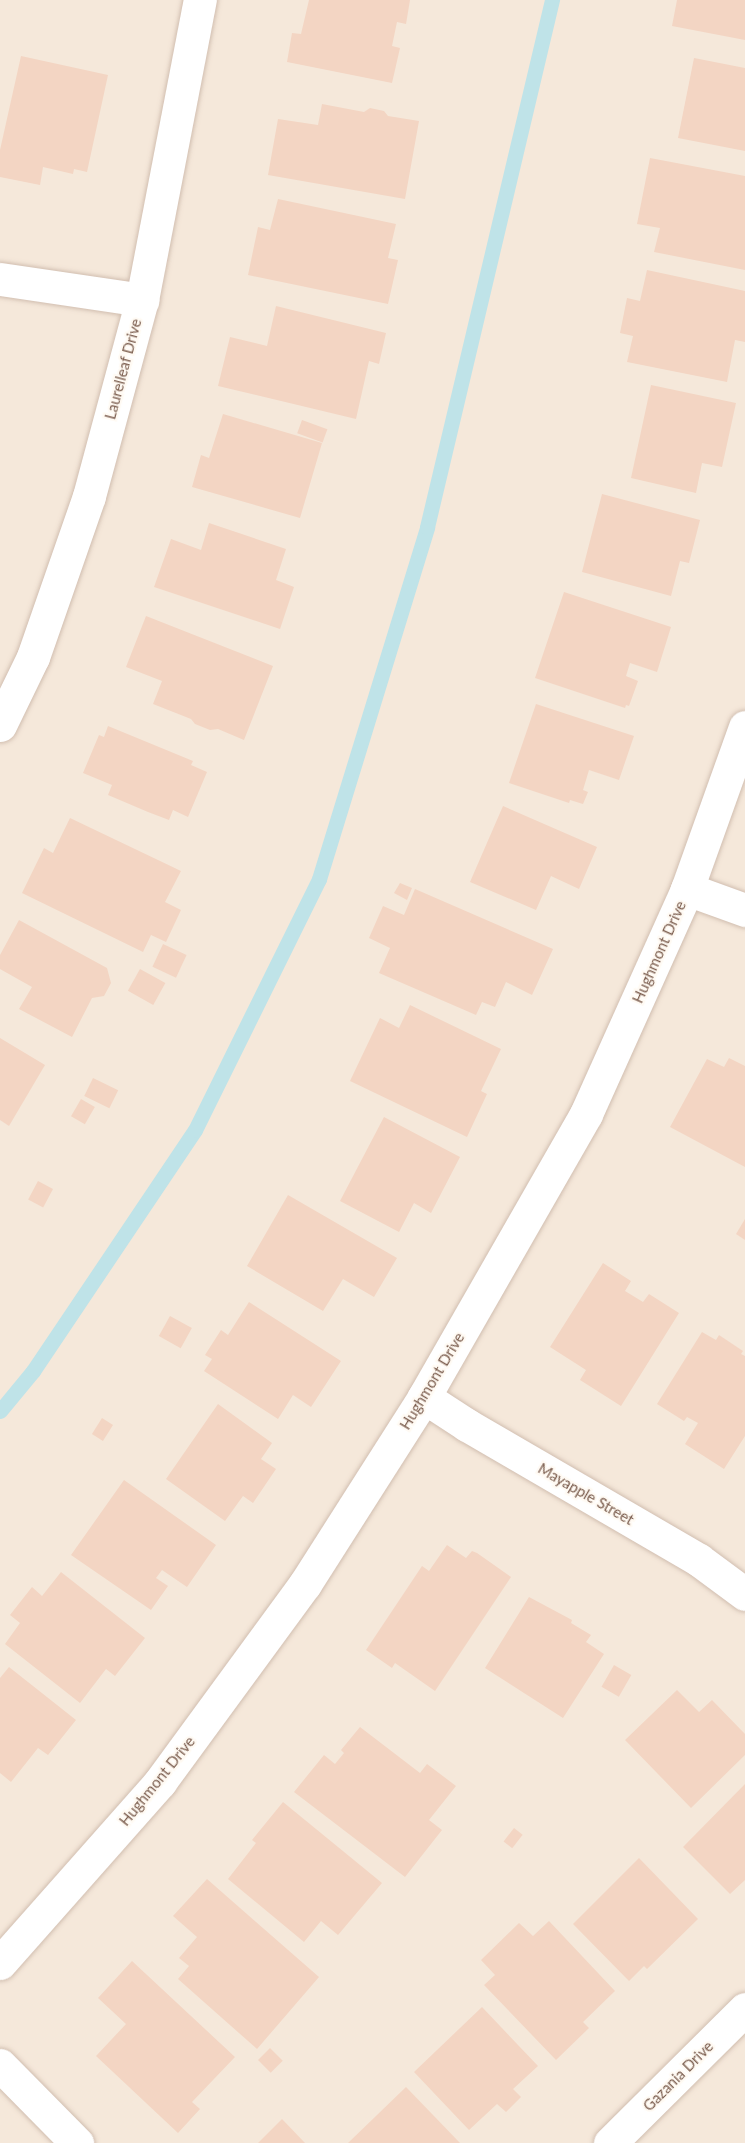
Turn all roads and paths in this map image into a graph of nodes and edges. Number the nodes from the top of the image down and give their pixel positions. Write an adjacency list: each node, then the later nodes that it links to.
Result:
1 (200, 0): 3 (street, Laurelleaf Drive)
2 (0, 279): 3 (street)
3 (142, 300): 4 (street, Laurelleaf Drive)
4 (0, 725)
5 (745, 727): 6 (street, Hughmont Drive)
6 (687, 889): 7 (street); 8 (street, Hughmont Drive)
7 (745, 910)
8 (424, 1397): 9 (street, Mayapple Street); 10 (street, Hughmont Drive)
9 (745, 1594)
10 (0, 1963)
11 (745, 2009): 14 (street, Gazania Drive)
12 (0, 2065): 13 (street)
13 (77, 2143)
14 (610, 2143)

